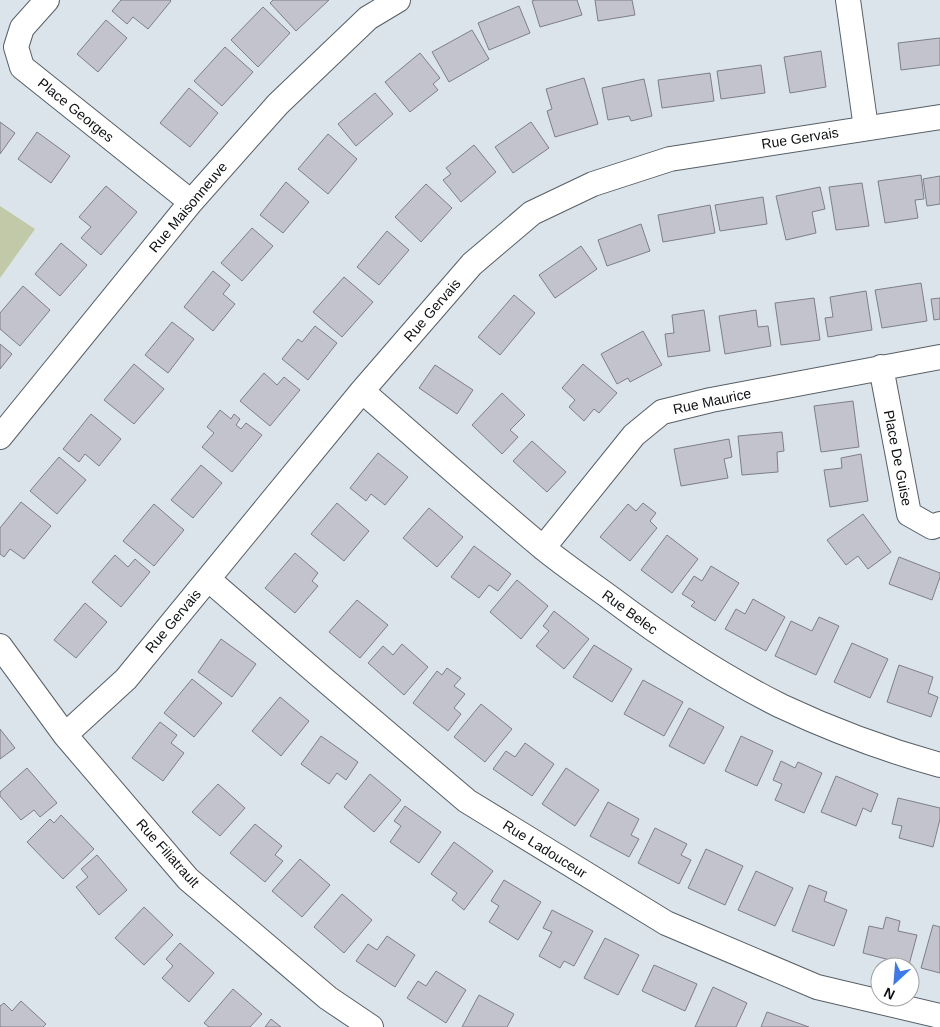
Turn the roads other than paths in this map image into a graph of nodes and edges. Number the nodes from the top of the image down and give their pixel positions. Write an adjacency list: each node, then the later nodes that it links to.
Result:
1 (47, 0): 6 (street, Place Georges)
2 (398, 0): 6 (street, Rue Maisonneuve)
3 (848, 0): 5 (street)
4 (940, 116): 5 (street, Rue Gervais)
5 (866, 128): 9 (street, Rue Gervais)
6 (191, 202): 10 (street, Rue Maisonneuve)
7 (940, 357): 8 (street, Rue Maurice)
8 (881, 368): 11 (street, Place De Guise); 12 (street, Rue Maurice)
9 (362, 392): 12 (street, Rue Belec); 13 (street, Rue Gervais)
10 (0, 437)
11 (940, 524)
12 (543, 548): 16 (street, Rue Belec)
13 (208, 579): 15 (street, Rue Gervais); 17 (street, Rue Ladouceur)
14 (0, 646): 15 (street, Rue Filiatrault)
15 (65, 734): 18 (street, Rue Filiatrault)
16 (940, 765)
17 (940, 1016)
18 (371, 1027)

